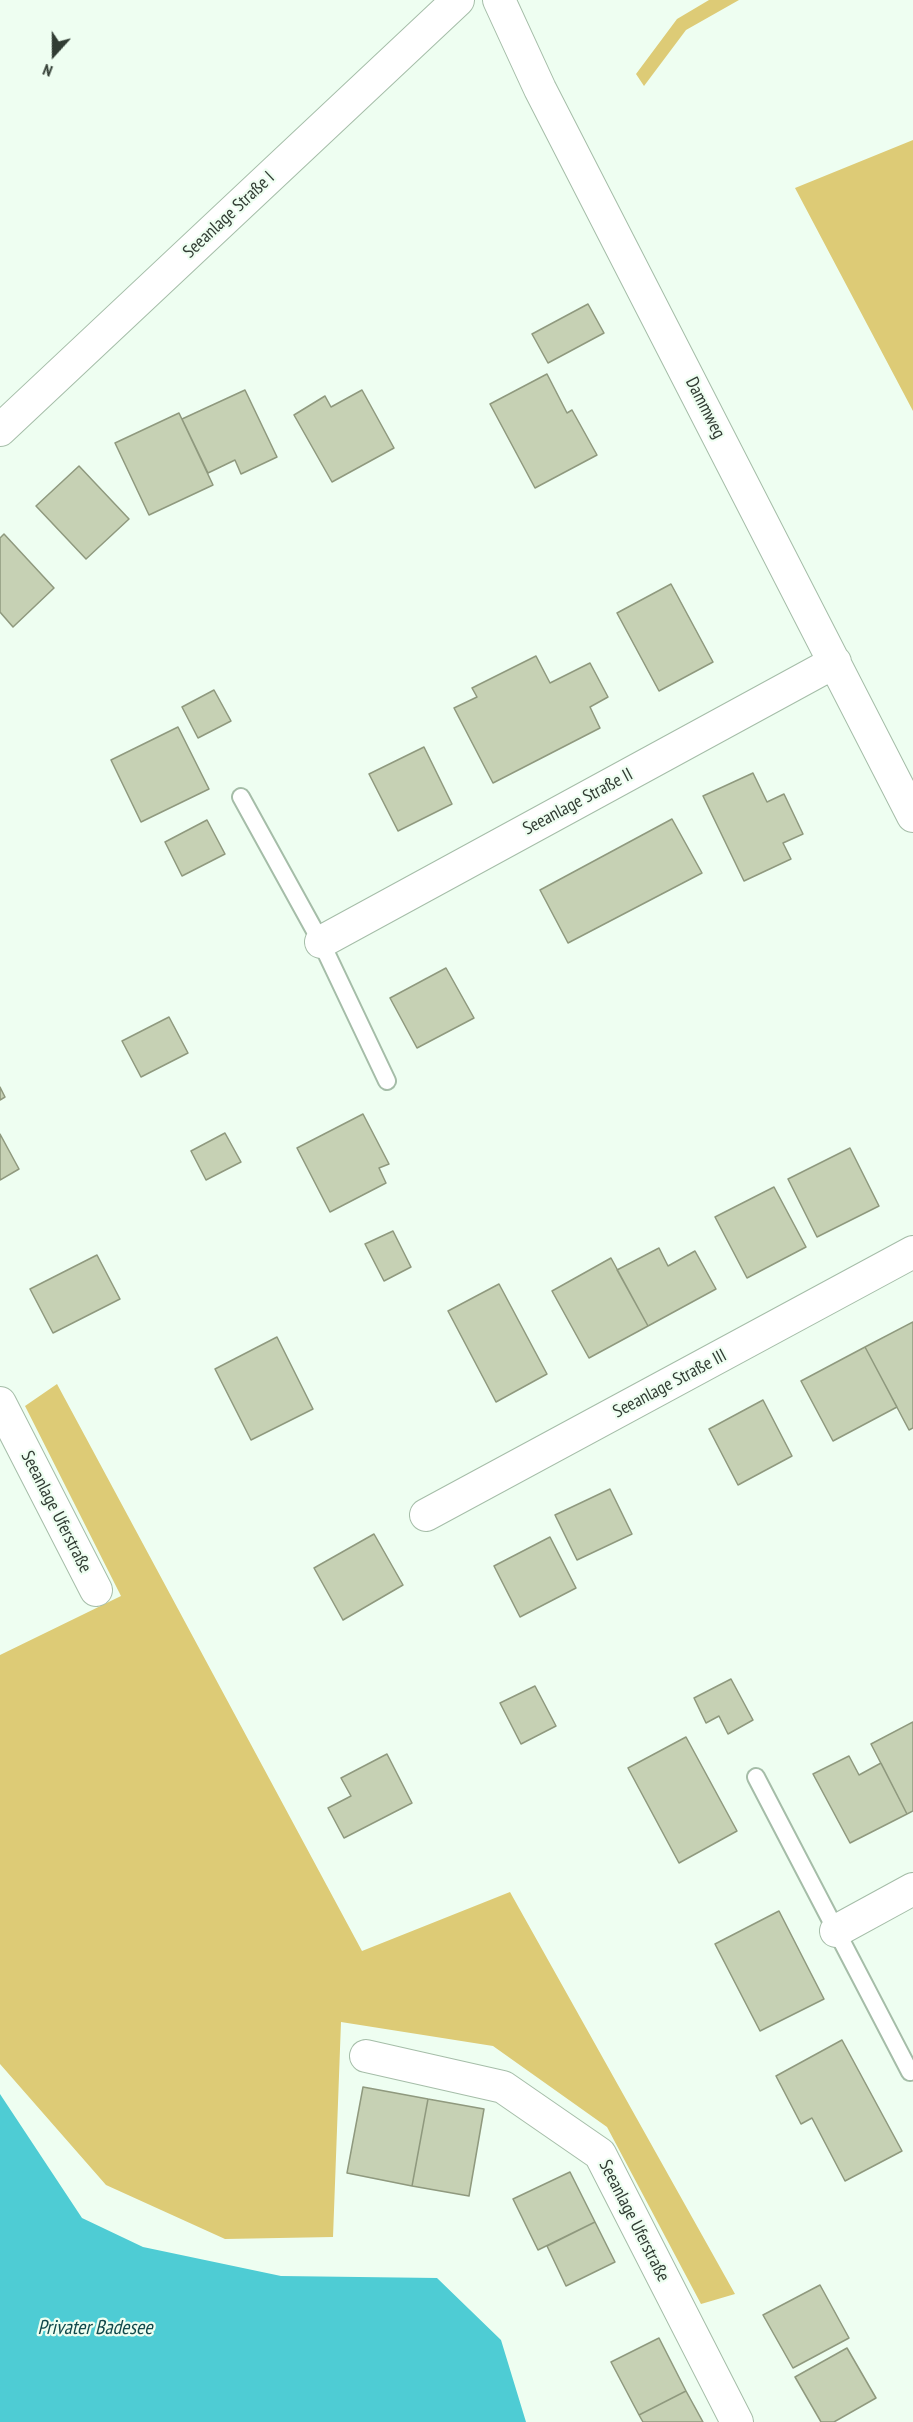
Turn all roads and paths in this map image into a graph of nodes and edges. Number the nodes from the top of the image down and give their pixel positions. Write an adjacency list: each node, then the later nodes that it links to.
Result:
1 (458, 0): 3 (street, Seeanlage Straße I)
2 (499, 0): 4 (street, Dammweg)
3 (0, 430)
4 (835, 662): 6 (street, Dammweg); 7 (street, Seeanlage Straße II)
5 (241, 797): 7 (lane)
6 (913, 816)
7 (321, 942): 8 (lane)
8 (387, 1081)
9 (913, 1252): 11 (street, Seeanlage Straße III)
10 (0, 1402): 12 (street, Seeanlage Uferstraße)
11 (426, 1515)
12 (96, 1590)
13 (756, 1778): 15 (lane)
14 (913, 1889): 15 (street)
15 (836, 1931): 17 (lane)
16 (366, 2056): 18 (street, Seeanlage Uferstraße)
17 (910, 2072)
18 (737, 2422)

